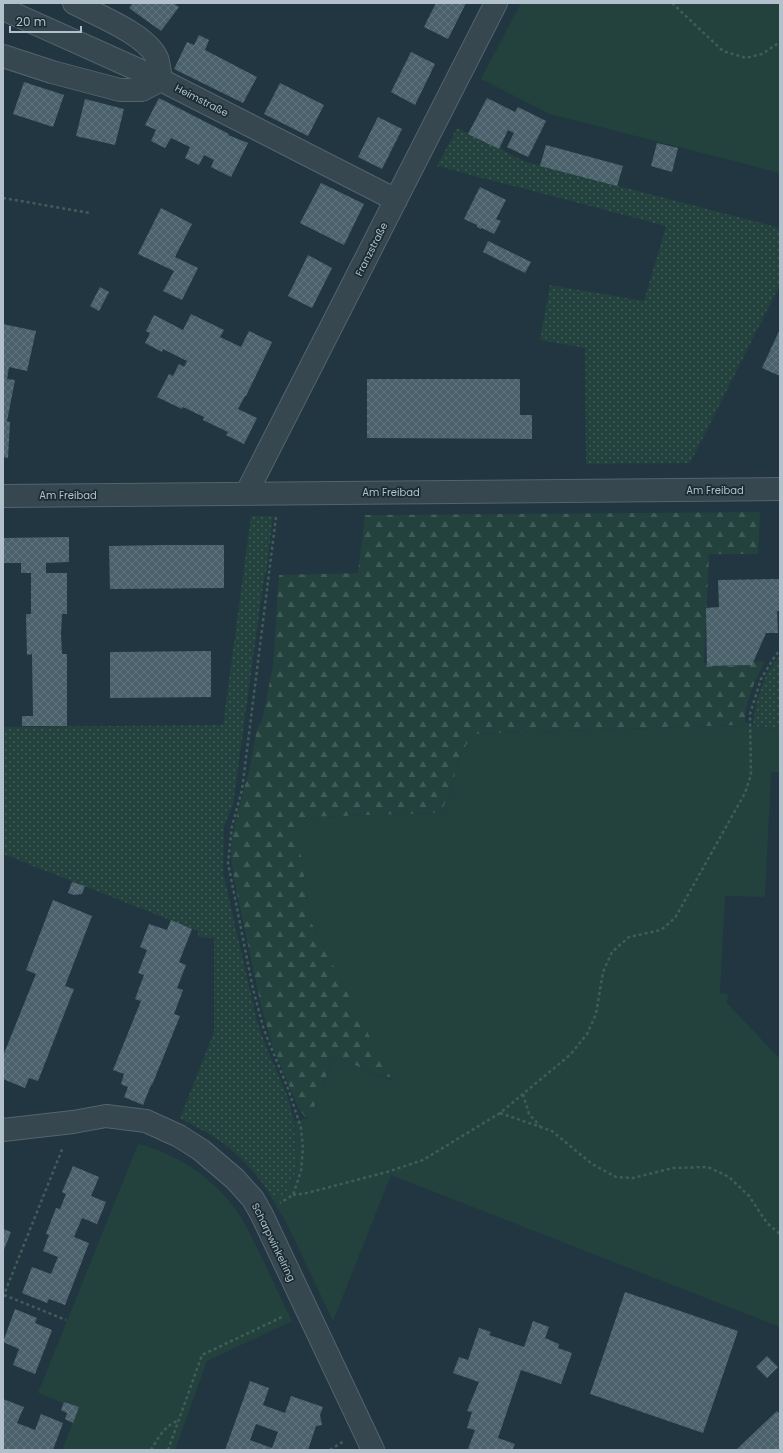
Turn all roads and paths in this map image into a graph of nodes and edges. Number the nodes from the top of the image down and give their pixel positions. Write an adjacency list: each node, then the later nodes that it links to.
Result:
1 (74, 3): 7 (street)
2 (496, 3): 9 (street, Franzstraße)
3 (672, 3): 5 (path)
4 (3, 9): 7 (street, Heimstraße)
5 (780, 42)
6 (3, 56): 7 (street)
7 (161, 80): 9 (street, Heimstraße)
8 (3, 198): 10 (path)
9 (396, 200): 13 (street, Franzstraße)
10 (90, 213)
11 (780, 489): 12 (street, Am Freibad)
12 (279, 493): 13 (street, Am Freibad); 21 (path)
13 (246, 494): 14 (street, Am Freibad)
14 (3, 496)
15 (780, 650): 16 (path)
16 (523, 1094): 17 (path); 19 (path)
17 (500, 1113): 19 (path); 21 (path)
18 (73, 1122): 20 (street, Scharpwinkelring); 22 (street, Scharpwinkelring); 24 (path)
19 (541, 1128): 23 (path)
20 (3, 1130)
21 (293, 1195): 22 (path)
22 (262, 1215): 25 (street, Scharpwinkelring)
23 (780, 1234)
24 (3, 1296): 26 (path)
25 (304, 1306): 27 (path); 30 (street, Scharpwinkelring)
26 (66, 1320)
27 (179, 1420): 28 (path); 29 (path)
28 (151, 1450)
29 (168, 1450)
30 (373, 1450)

